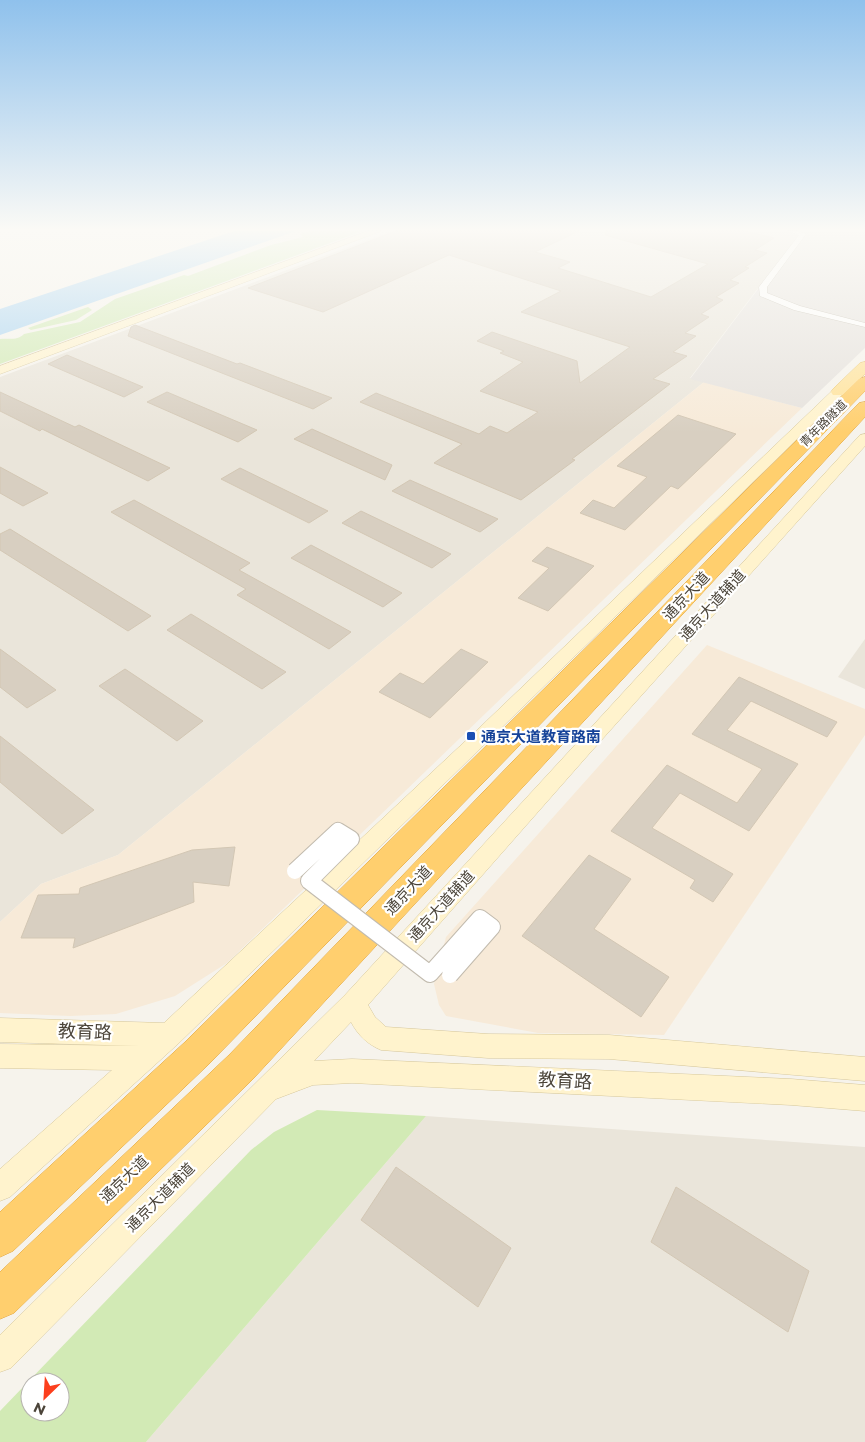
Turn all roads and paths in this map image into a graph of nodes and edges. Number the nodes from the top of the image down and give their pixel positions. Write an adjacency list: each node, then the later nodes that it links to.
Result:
1 (194, 298): 5 (street)
2 (771, 298): 3 (street)
3 (865, 325)
4 (865, 366): 7 (main road)
5 (0, 370)
6 (865, 382): 11 (highway, 青年路隧道)
7 (838, 392): 11 (highway); 16 (street)
8 (865, 407): 11 (highway, 青年路隧道)
9 (865, 422): 11 (highway)
10 (864, 440): 14 (street, 通京大道辅道)
11 (793, 468): 23 (highway, 通京大道); 24 (highway, 通京大道)
12 (295, 871): 13 (street, bridge)
13 (450, 975)
14 (354, 1004): 19 (street, 教育路); 20 (street, 通京大道辅道)
15 (0, 1030): 16 (street, 教育路)
16 (170, 1035): 18 (street)
17 (0, 1056): 18 (street, 教育路)
18 (144, 1059): 22 (street)
19 (865, 1068)
20 (268, 1089): 21 (street, 教育路); 25 (street, 通京大道辅道)
21 (865, 1098)
22 (0, 1187)
23 (0, 1238)
24 (0, 1299)
25 (0, 1358)

